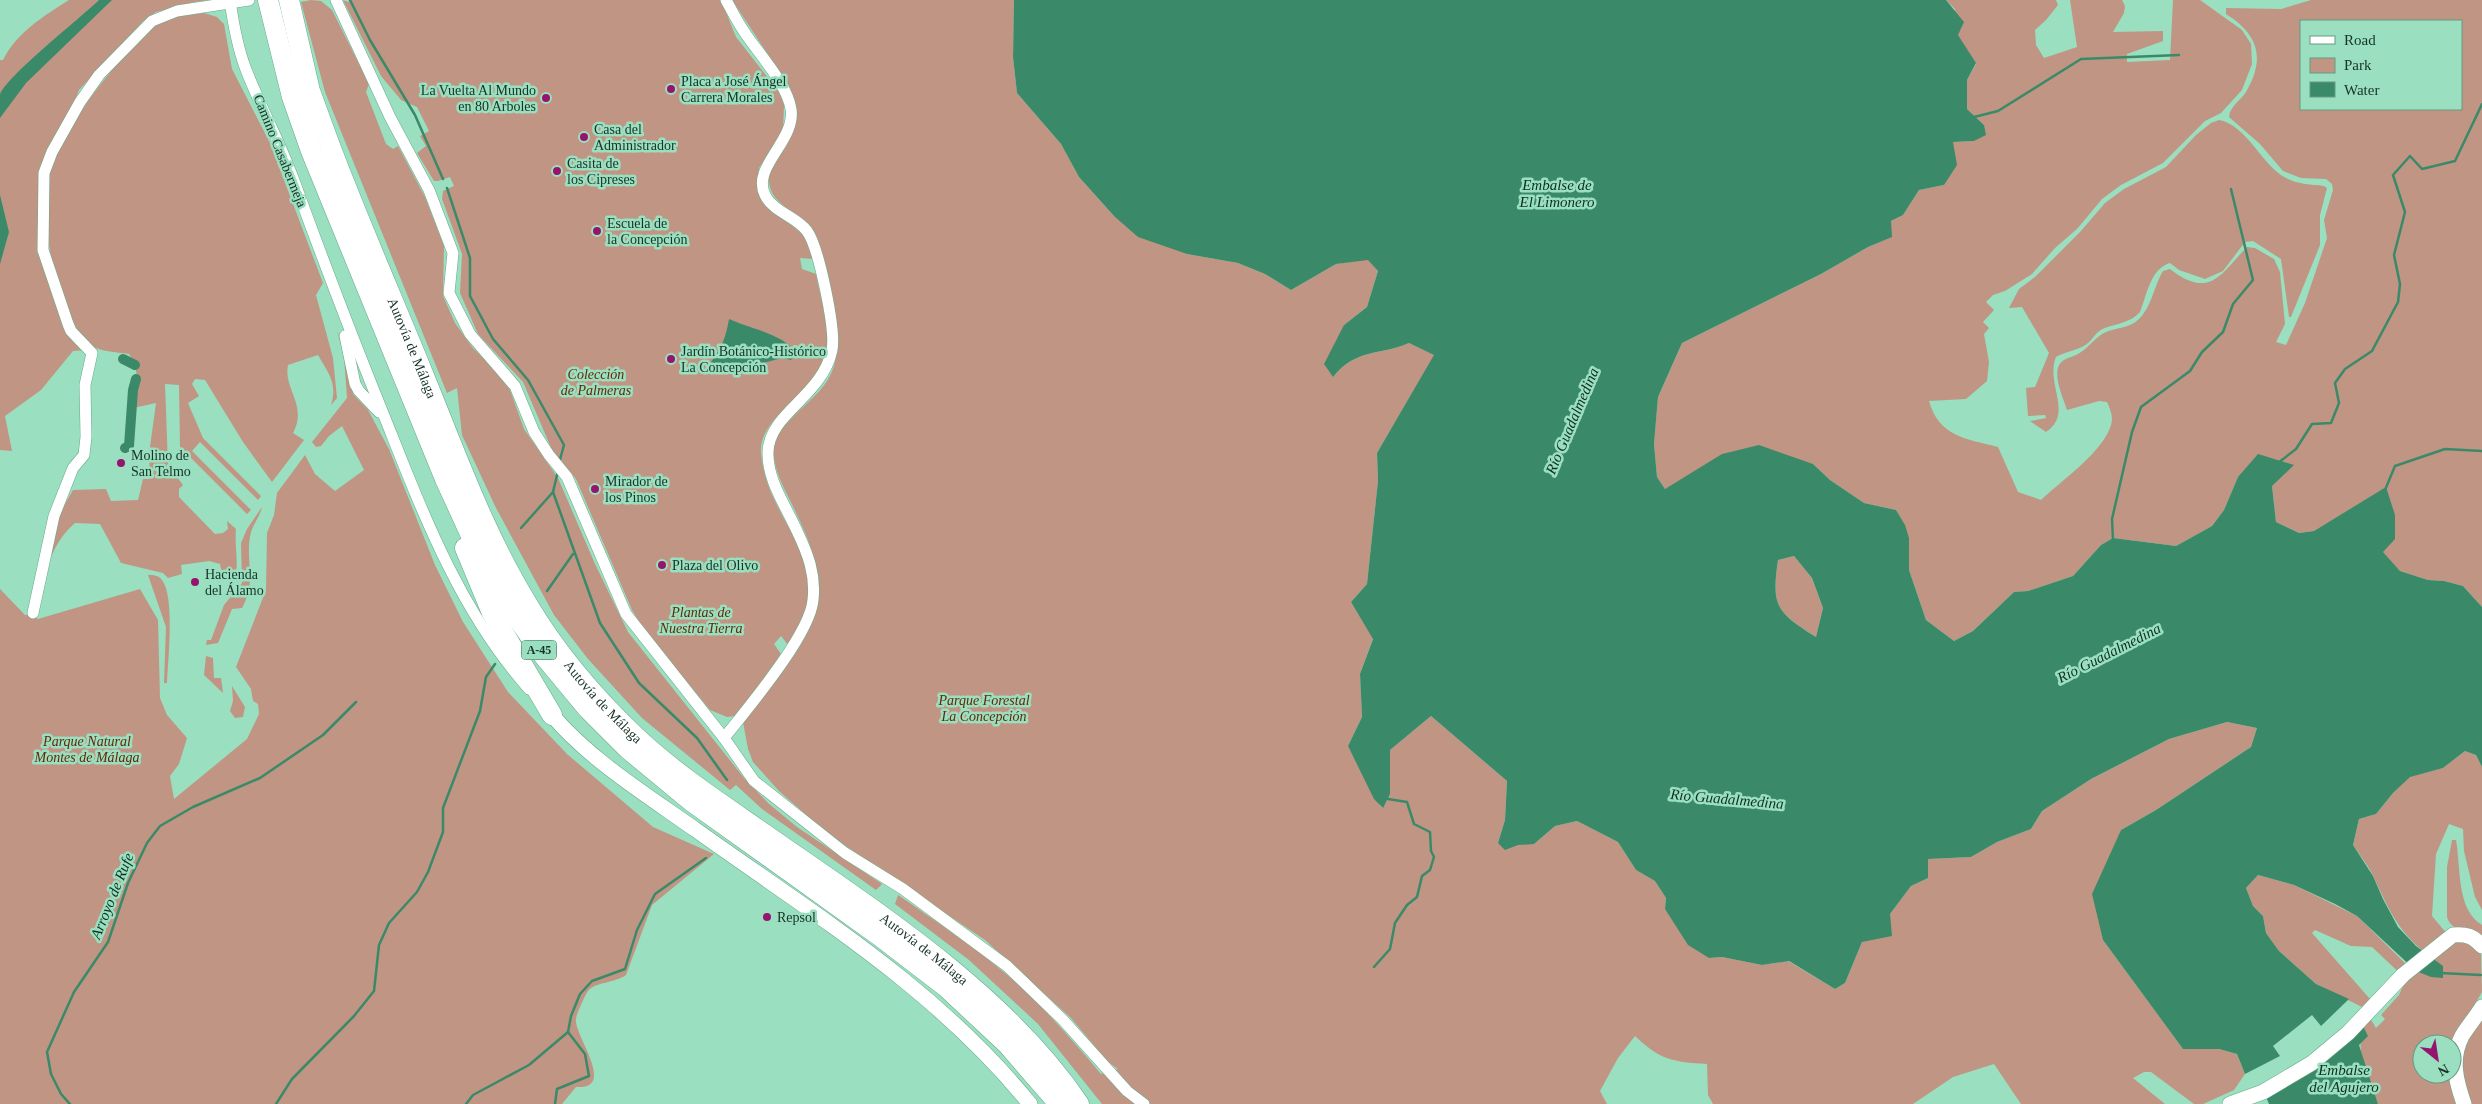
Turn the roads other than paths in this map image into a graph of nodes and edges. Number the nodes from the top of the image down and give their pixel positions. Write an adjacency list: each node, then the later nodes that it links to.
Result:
1 (249, 0): 6 (street)
2 (268, 0): 7 (highway, Autovía de Málaga / A-45)
3 (289, 0): 9 (highway, Autovía de Málaga / A-45)
4 (336, 0): 11 (street)
5 (726, 0): 11 (street)
6 (230, 2): 8 (street); 10 (street, Camino Casabermeja)
7 (445, 479): 10 (highway); 15 (highway, Autovía de Málaga / A-45)
8 (33, 613)
9 (608, 708): 16 (highway, Autovía de Málaga / A-45); 17 (highway)
10 (552, 715): 14 (street)
11 (724, 738): 18 (street)
12 (2482, 946): 19 (street)
13 (2482, 1007): 20 (street)
14 (1030, 1104)
15 (1059, 1104)
16 (1079, 1104)
17 (1092, 1104)
18 (1144, 1104)
19 (2230, 1104)
20 (2464, 1104)

